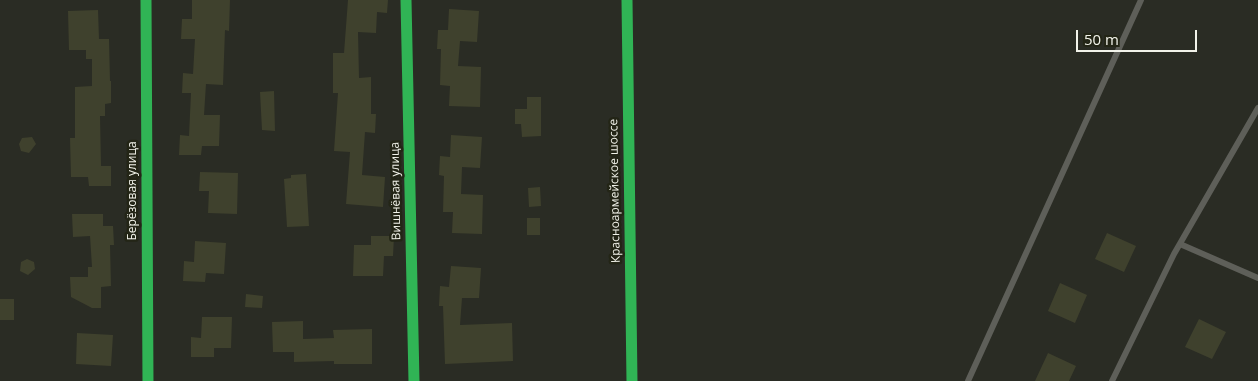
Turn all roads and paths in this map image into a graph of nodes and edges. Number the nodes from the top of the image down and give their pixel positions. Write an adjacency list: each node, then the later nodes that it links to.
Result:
1 (146, 0): 9 (street, Берёзовая улица)
2 (406, 0): 10 (street, Вишнёвая улица)
3 (627, 0): 11 (street, Красноармейское шоссе)
4 (1141, 0): 12 (lane)
5 (1258, 108): 6 (lane)
6 (1255, 119): 7 (lane)
7 (1180, 244): 8 (lane); 13 (lane)
8 (1258, 278)
9 (148, 381)
10 (414, 381)
11 (632, 381)
12 (968, 381)
13 (1112, 381)

